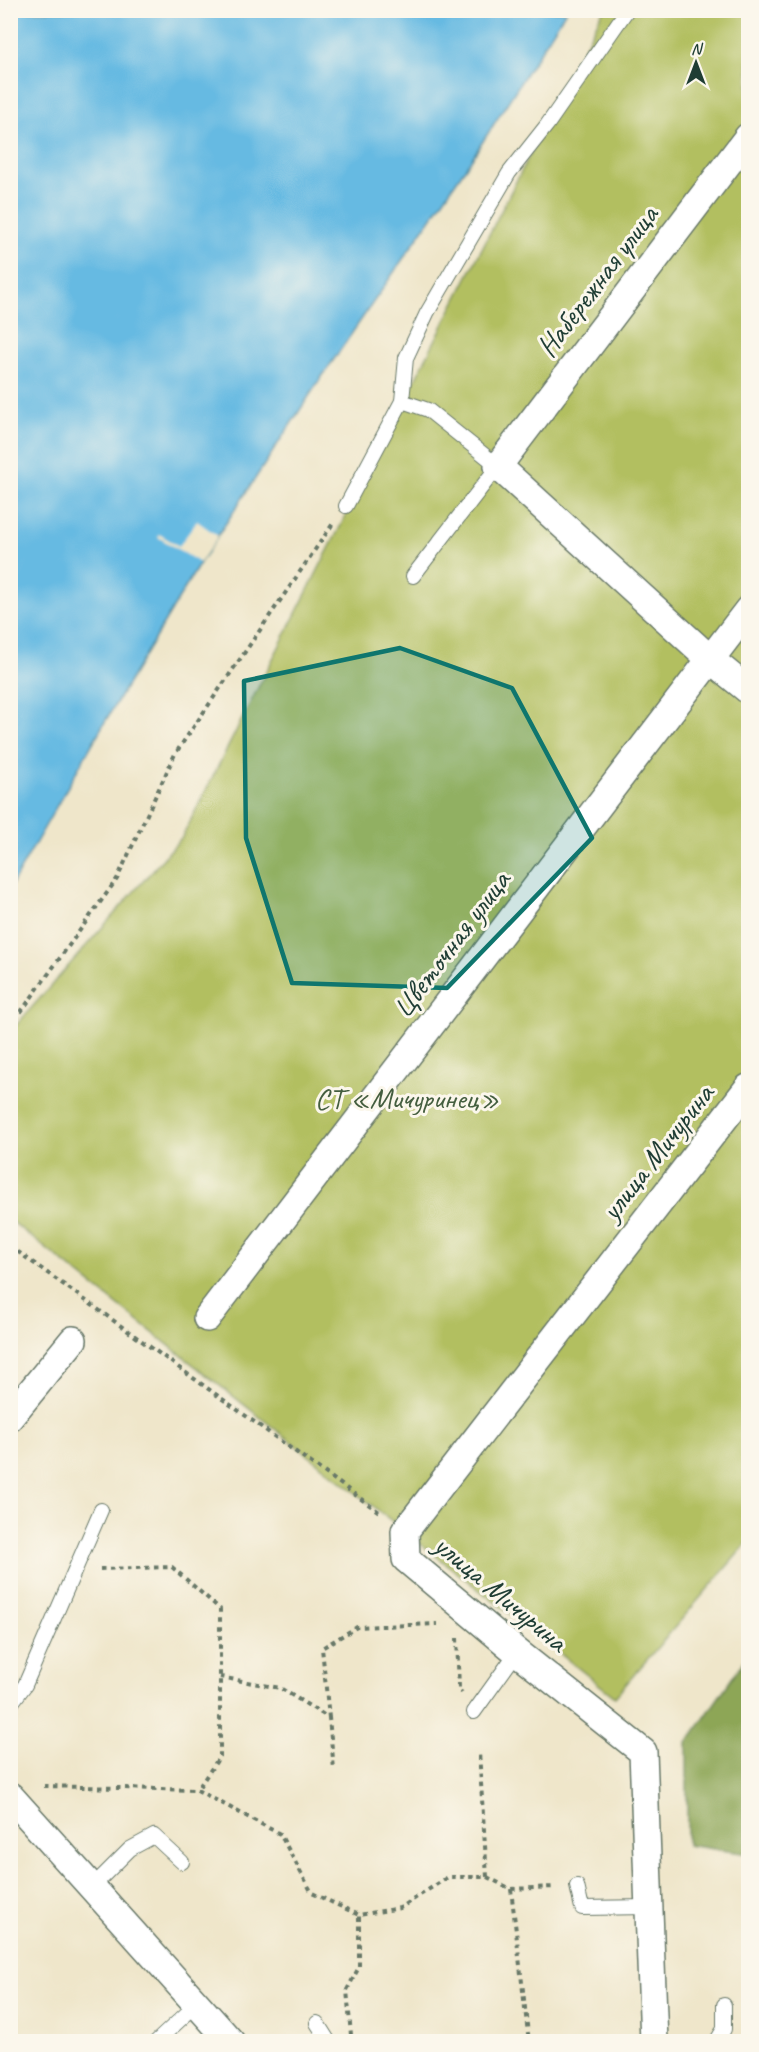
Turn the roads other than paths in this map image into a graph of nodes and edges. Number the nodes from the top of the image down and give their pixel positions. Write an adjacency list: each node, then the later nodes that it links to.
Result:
1 (627, 10): 3 (lane)
2 (748, 137): 4 (street, Набережная улица)
3 (402, 401): 4 (lane); 5 (lane)
4 (498, 466): 6 (lane); 8 (street)
5 (346, 506)
6 (413, 576)
7 (748, 610): 8 (street, Цветочная улица)
8 (710, 659): 9 (street); 11 (street, Цветочная улица)
9 (748, 690)
10 (748, 1088): 15 (street, улица Мичурина)
11 (207, 1318)
12 (73, 1340): 13 (street)
13 (10, 1417)
14 (101, 1510): 16 (lane)
15 (517, 1652): 17 (lane); 22 (street, улица Мичурина)
16 (10, 1705)
17 (474, 1712)
18 (10, 1796): 21 (street)
19 (182, 1862): 21 (lane)
20 (577, 1886): 22 (lane)
21 (91, 1888): 23 (street)
22 (650, 1907): 29 (street, улица Мичурина)
23 (197, 2004): 26 (lane); 27 (street)
24 (724, 2005): 30 (lane)
25 (317, 2023): 28 (lane)
26 (156, 2042)
27 (231, 2042)
28 (329, 2042)
29 (654, 2042)
30 (716, 2042)

